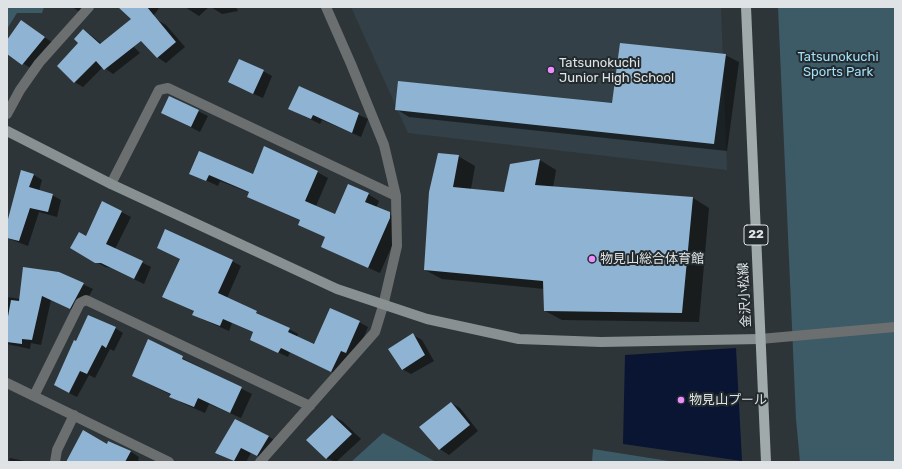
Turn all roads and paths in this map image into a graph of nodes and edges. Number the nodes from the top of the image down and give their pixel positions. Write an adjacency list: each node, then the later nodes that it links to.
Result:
1 (89, 7): 4 (street)
2 (326, 7): 7 (street)
3 (746, 7): 10 (main road, 金沢小松線 / 22)
4 (7, 114)
5 (7, 131): 6 (street)
6 (111, 184): 7 (street); 8 (street)
7 (396, 196): 8 (street)
8 (383, 306): 10 (street); 13 (street)
9 (895, 327): 10 (street)
10 (760, 339): 18 (main road, 金沢小松線 / 22)
11 (7, 383): 12 (street)
12 (34, 396): 13 (street); 14 (street)
13 (310, 406): 17 (street)
14 (74, 415): 15 (street); 16 (street)
15 (55, 462)
16 (169, 462)
17 (260, 462)
18 (766, 462)

